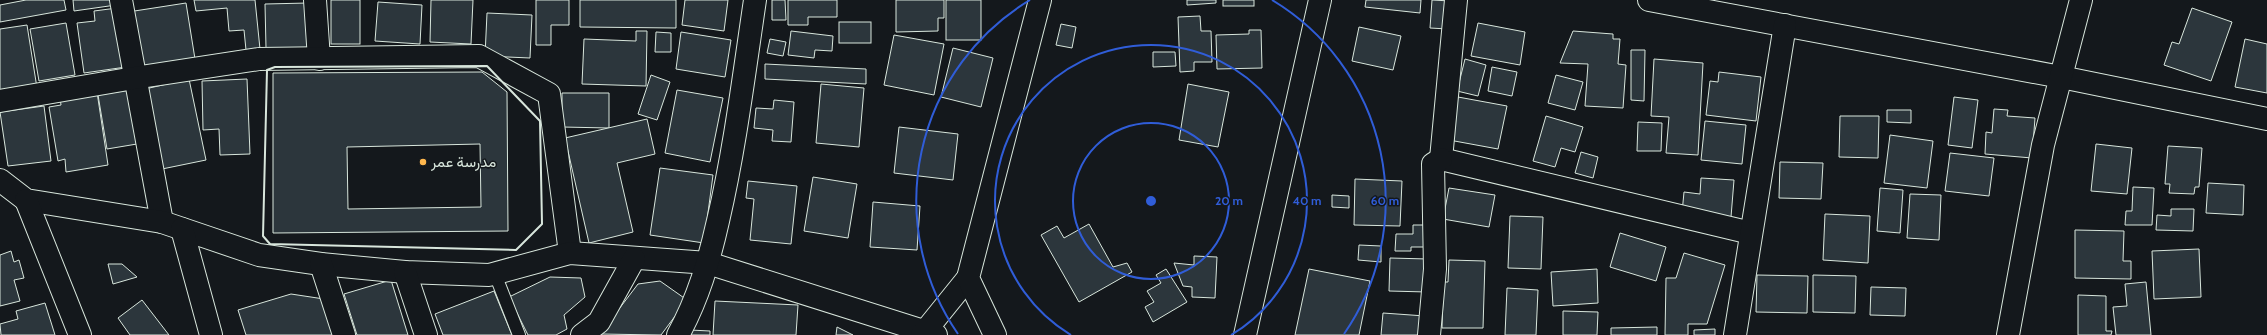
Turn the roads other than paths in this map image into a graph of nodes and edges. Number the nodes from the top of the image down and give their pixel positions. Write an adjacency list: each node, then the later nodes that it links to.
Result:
1 (121, 0): 12 (street)
2 (315, 0): 10 (street)
3 (755, 0): 23 (street)
4 (1040, 0): 27 (street)
5 (1320, 0): 37 (street)
6 (1456, 0): 15 (street)
7 (1649, 0): 9 (street)
8 (2081, 0): 11 (street)
9 (1785, 25): 11 (street); 20 (street)
10 (319, 59): 12 (street); 21 (street)
11 (2061, 77): 14 (street); 40 (street)
12 (134, 78): 13 (street); 18 (street)
13 (0, 101)
14 (2267, 119)
15 (1441, 159): 20 (street); 38 (street)
16 (0, 180): 17 (street)
17 (26, 200): 18 (street); 30 (street)
18 (162, 222): 19 (street)
19 (182, 229): 24 (street); 31 (street)
20 (1751, 233): 39 (street)
21 (570, 254): 22 (street); 26 (street)
22 (634, 260): 23 (street); 28 (street)
23 (708, 263): 29 (street); 35 (street)
24 (321, 264): 25 (street); 32 (street)
25 (405, 272): 26 (street); 33 (street)
26 (495, 274): 34 (lane)
27 (968, 278): 29 (street); 36 (street)
28 (589, 333)
29 (927, 334)
30 (80, 335)
31 (211, 335)
32 (344, 335)
33 (426, 335)
34 (519, 335)
35 (678, 335)
36 (995, 335)
37 (1245, 335)
38 (1429, 335)
39 (1735, 335)
40 (2008, 335)

